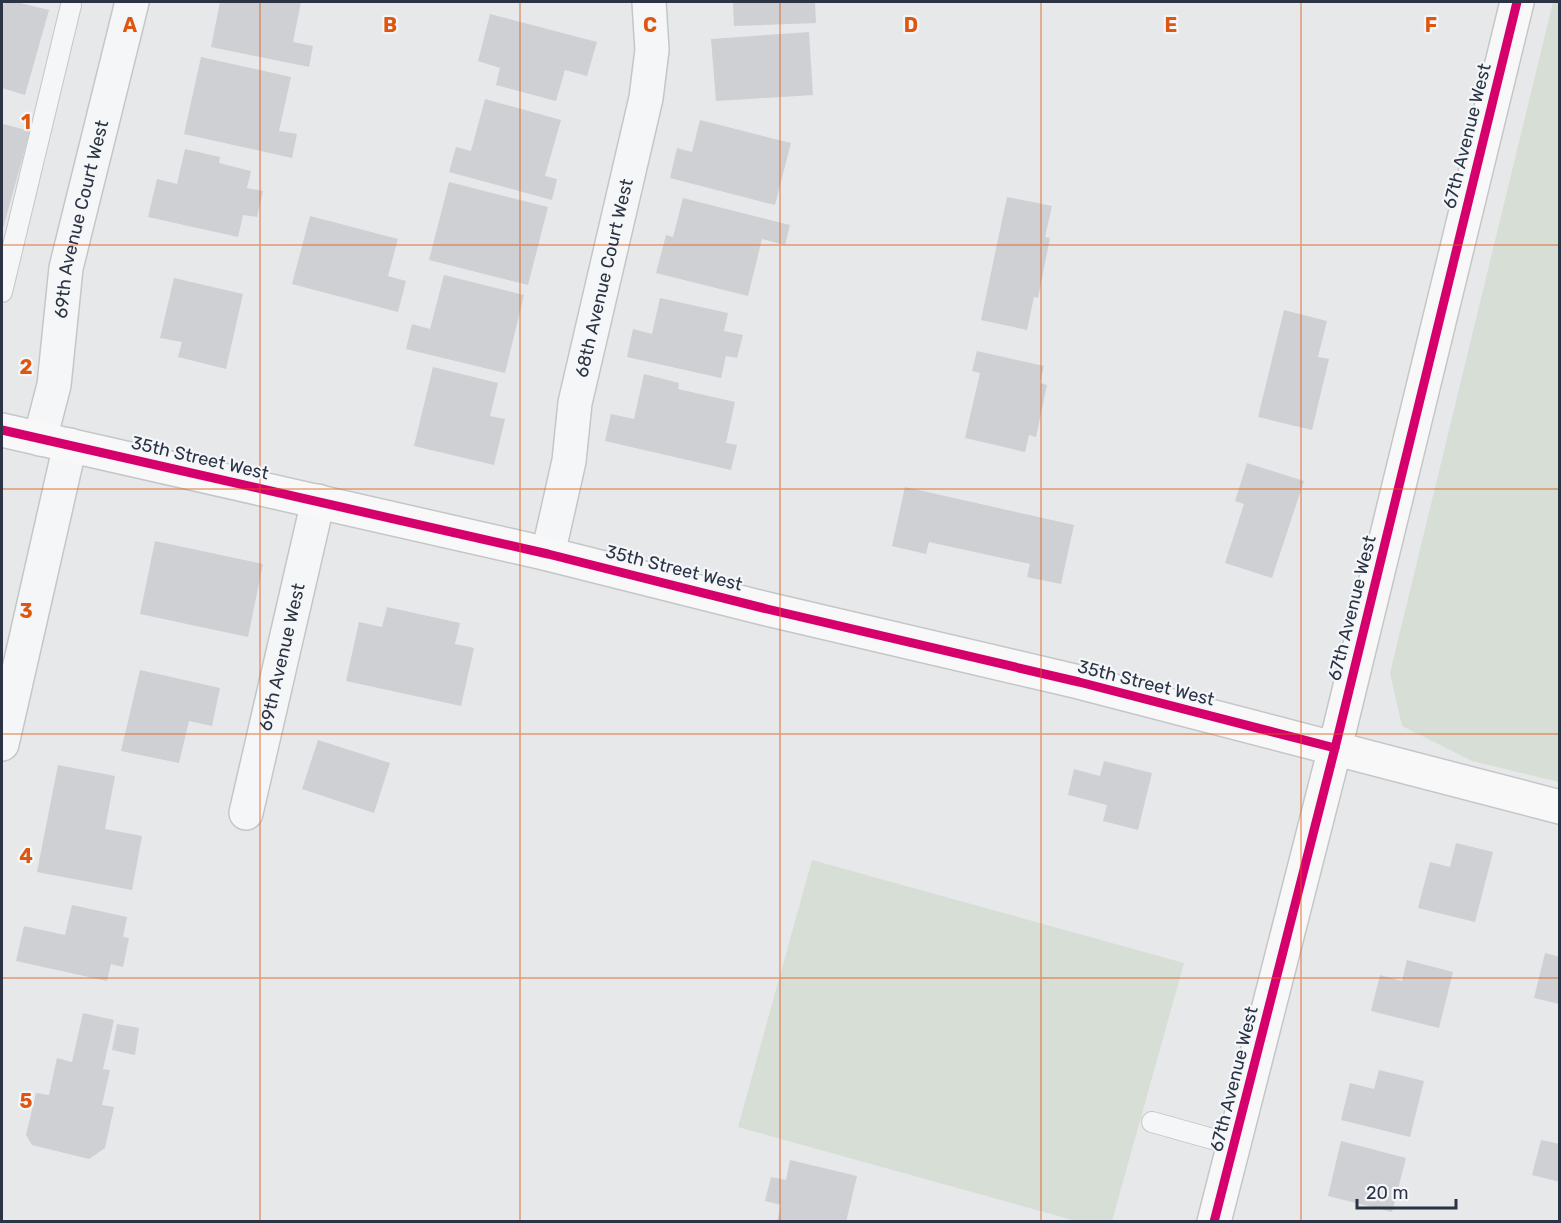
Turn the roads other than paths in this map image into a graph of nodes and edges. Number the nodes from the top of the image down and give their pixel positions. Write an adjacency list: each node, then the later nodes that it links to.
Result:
1 (132, 2): 7 (street, 69th Avenue Court West)
2 (649, 2): 9 (street, 68th Avenue Court West)
3 (1517, 2): 11 (street, 67th Avenue West)
4 (71, 5): 5 (lane)
5 (2, 291)
6 (2, 430): 7 (street, 35th Street West)
7 (55, 442): 8 (street, 35th Street West); 10 (street)
8 (318, 501): 9 (street, 35th Street West); 13 (street, 69th Avenue West)
9 (548, 554): 11 (street, 35th Street West)
10 (2, 744)
11 (1335, 748): 12 (street, 35th Street West); 15 (street, 67th Avenue West)
12 (1560, 807)
13 (246, 813)
14 (1152, 1122): 15 (lane)
15 (1234, 1145): 16 (street, 67th Avenue West)
16 (1214, 1221)

